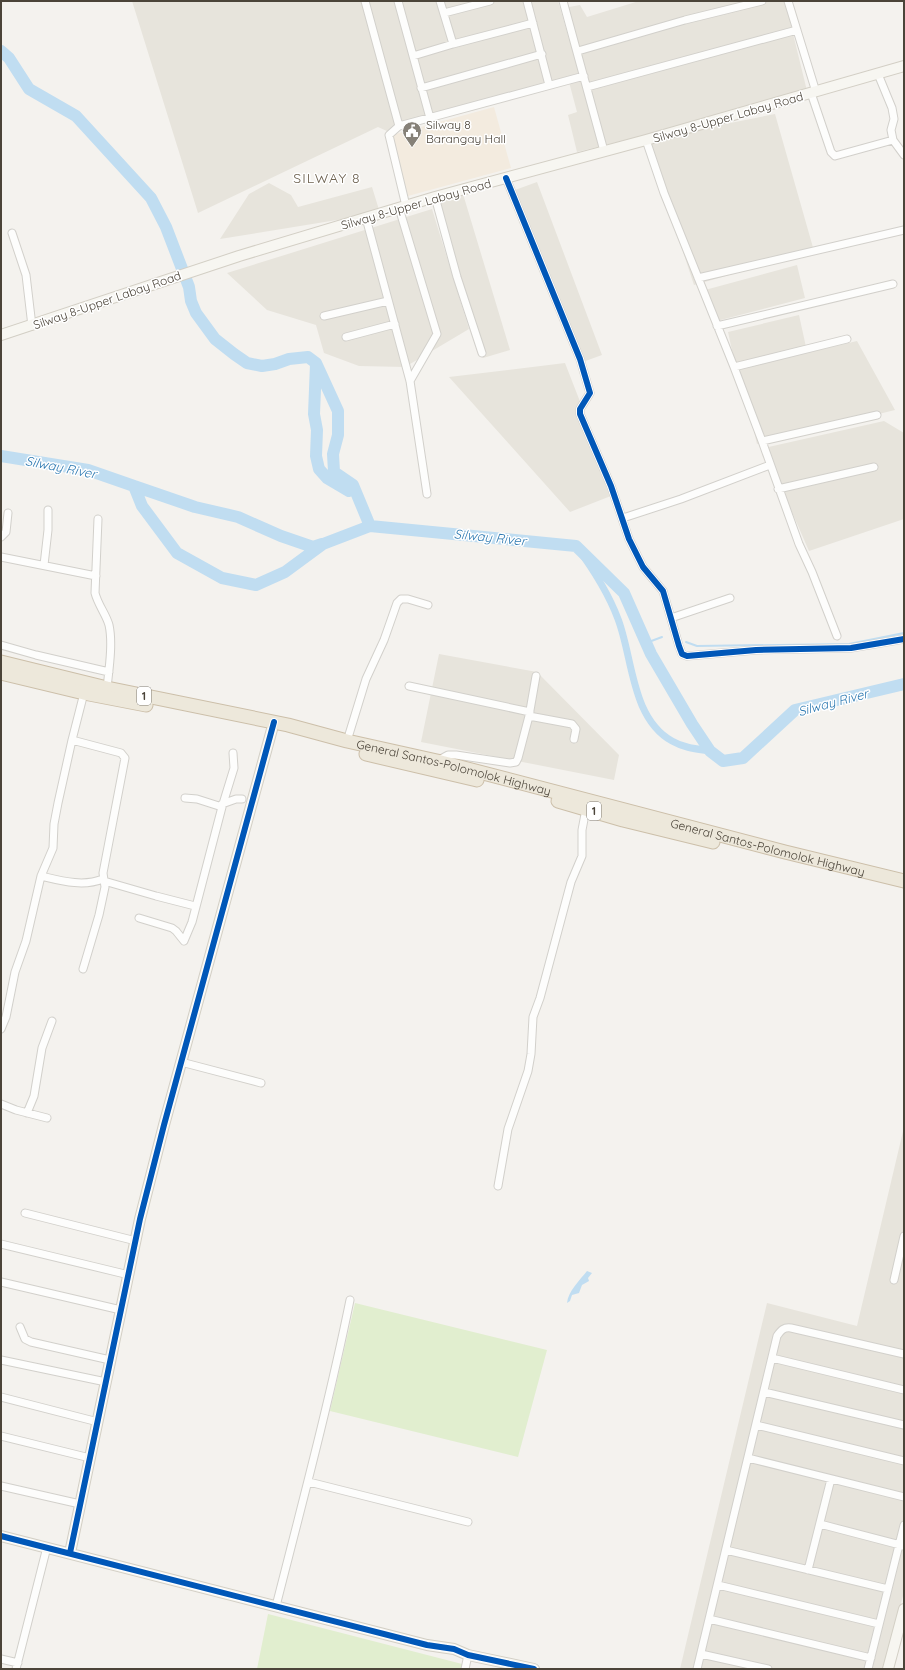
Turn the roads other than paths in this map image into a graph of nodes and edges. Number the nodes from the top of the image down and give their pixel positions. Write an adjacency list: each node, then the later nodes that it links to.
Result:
1 (365, 1): 24 (street)
2 (398, 1): 15 (street)
3 (440, 1): 9 (street)
4 (490, 1): 9 (street)
5 (526, 1): 10 (street)
6 (564, 1): 13 (street)
7 (762, 1): 13 (street)
8 (788, 1): 11 (street)
9 (444, 13): 12 (street)
10 (533, 23): 12 (street); 14 (street)
11 (797, 30): 20 (street); 22 (street)
12 (453, 44): 15 (street)
13 (578, 51): 18 (street)
14 (542, 54): 19 (street); 21 (street)
15 (413, 56): 21 (street)
16 (904, 66): 17 (street, Silway 8-Upper Labay Road)
17 (878, 74): 22 (street, Silway 8-Upper Labay Road); 26 (street)
18 (584, 76): 19 (street); 20 (street)
19 (549, 85): 23 (street)
20 (587, 87): 27 (street)
21 (421, 88): 23 (street)
22 (813, 92): 25 (street, Silway 8-Upper Labay Road); 26 (street)
23 (430, 118): 24 (street)
24 (399, 126): 31 (street)
25 (646, 140): 27 (street, Silway 8-Upper Labay Road); 35 (street)
26 (893, 140): 28 (street)
27 (604, 151): 29 (street, Silway 8-Upper Labay Road)
28 (904, 156)
29 (506, 178): 30 (street, Silway 8-Upper Labay Road); 56 (street)
30 (435, 197): 31 (street, Silway 8-Upper Labay Road); 45 (street)
31 (402, 207): 32 (street, Silway 8-Upper Labay Road); 47 (street)
32 (366, 218): 37 (street); 40 (street, Silway 8-Upper Labay Road)
33 (904, 230): 35 (street)
34 (12, 233): 40 (street)
35 (698, 278): 41 (street)
36 (894, 284): 41 (street)
37 (388, 301): 38 (street); 39 (street)
38 (324, 316)
39 (395, 324): 43 (street); 47 (street)
40 (32, 326): 42 (street, Silway 8-Upper Labay Road)
41 (717, 326): 46 (street)
42 (1, 335)
43 (346, 337)
44 (847, 339): 46 (street)
45 (482, 353)
46 (734, 367): 49 (street)
47 (410, 381): 53 (street)
48 (878, 415): 49 (street)
49 (762, 441): 50 (street)
50 (770, 465): 52 (street); 56 (street)
51 (874, 467): 52 (street)
52 (778, 489): 65 (street)
53 (427, 494)
54 (48, 510): 60 (street)
55 (8, 513): 58 (street)
56 (623, 518): 64 (street)
57 (98, 519): 61 (street)
58 (1, 537)
59 (1, 557): 60 (street)
60 (44, 565): 61 (street)
61 (96, 576): 70 (street)
62 (730, 598): 64 (street)
63 (428, 605): 79 (street)
64 (671, 618): 66 (street)
65 (836, 636)
66 (904, 639)
67 (1, 645): 70 (street)
68 (1, 662): 73 (highway, General Santos-Polomolok Highway / 1)
69 (1, 672): 74 (highway, 1)
70 (109, 672): 73 (street)
71 (536, 676): 75 (street)
72 (409, 686): 75 (street)
73 (107, 688): 76 (highway, General Santos-Polomolok Highway / 1)
74 (84, 693): 76 (highway, 1); 78 (street)
75 (530, 714): 77 (street); 81 (street)
76 (273, 726): 79 (highway, General Santos-Polomolok Highway / 1); 85 (highway, 1); 95 (street)
77 (574, 739)
78 (72, 740): 86 (street); 87 (street)
79 (347, 741): 81 (highway, General Santos-Polomolok Highway / 1)
80 (233, 753): 84 (street)
81 (437, 761): 88 (highway, General Santos-Polomolok Highway / 1)
82 (185, 798): 84 (street)
83 (242, 799): 84 (street)
84 (222, 806): 90 (street)
85 (586, 809): 89 (highway, 1); 100 (street)
86 (42, 876): 87 (street); 94 (street)
87 (103, 880): 90 (street); 92 (street)
88 (904, 881)
89 (904, 888)
90 (195, 906): 91 (street)
91 (139, 918)
92 (83, 968)
93 (52, 1021): 98 (street)
94 (1, 1029)
95 (181, 1062): 96 (street); 103 (street)
96 (261, 1083)
97 (1, 1104): 98 (street)
98 (27, 1113): 99 (street)
99 (47, 1118)
100 (498, 1186)
101 (25, 1213): 103 (street)
102 (904, 1236): 106 (street)
103 (136, 1241): 105 (street)
104 (1, 1244): 105 (street)
105 (129, 1275): 109 (street)
106 (894, 1280)
107 (1, 1282): 109 (street)
108 (350, 1300): 127 (street)
109 (121, 1310): 114 (street)
110 (20, 1327): 114 (street)
111 (904, 1354): 112 (street)
112 (772, 1358): 116 (street); 117 (street)
113 (1, 1360): 115 (street)
114 (110, 1360): 115 (street)
115 (106, 1382): 119 (street)
116 (904, 1390)
117 (764, 1392): 120 (street); 121 (street)
118 (1, 1397): 119 (street)
119 (98, 1422): 123 (street)
120 (756, 1425): 124 (street); 125 (street)
121 (904, 1425)
122 (1, 1436): 123 (street)
123 (90, 1458): 130 (street)
124 (748, 1458): 126 (street); 137 (street)
125 (904, 1461)
126 (831, 1479): 129 (street); 132 (street)
127 (309, 1482): 131 (street); 142 (street)
128 (1, 1486): 130 (street)
129 (904, 1497)
130 (80, 1504): 138 (street)
131 (468, 1522)
132 (820, 1524): 135 (street); 139 (street)
133 (904, 1526): 135 (street)
134 (1, 1536): 136 (street)
135 (902, 1545): 141 (street)
136 (47, 1547): 138 (street); 150 (street)
137 (726, 1550): 139 (street); 140 (street)
138 (70, 1553): 142 (street)
139 (808, 1570): 141 (street)
140 (718, 1585): 144 (street); 145 (street)
141 (888, 1590): 145 (street)
142 (276, 1606): 147 (street)
143 (904, 1609): 156 (street)
144 (709, 1619): 146 (street); 148 (street)
145 (879, 1624): 148 (street)
146 (701, 1654): 153 (street); 154 (street)
147 (468, 1655): 151 (street); 152 (street)
148 (871, 1658): 155 (street)
149 (1, 1659): 150 (street)
150 (17, 1666)
151 (465, 1669)
152 (534, 1669)
153 (697, 1669)
154 (768, 1669)
155 (868, 1669)
156 (888, 1669)

